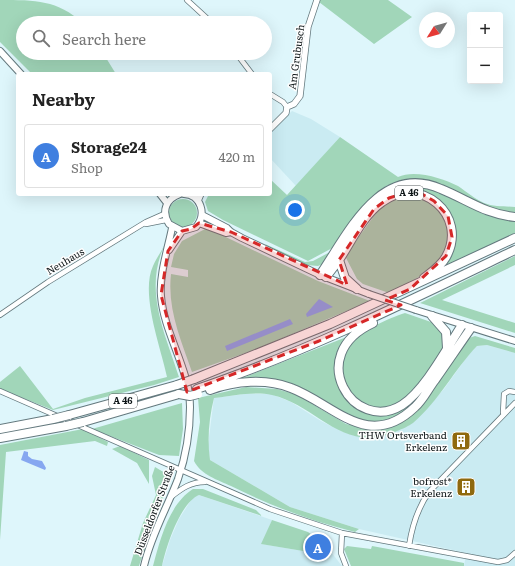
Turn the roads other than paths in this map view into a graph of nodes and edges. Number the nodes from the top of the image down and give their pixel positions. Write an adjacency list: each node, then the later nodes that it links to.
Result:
1 (187, 0): 3 (street)
2 (317, 0): 9 (street, Am Grubusch)
3 (204, 16)
4 (0, 51): 6 (main road)
5 (241, 60): 7 (street)
6 (19, 72)
7 (250, 72)
8 (272, 95): 9 (street)
9 (287, 107): 10 (street, Am Grubusch)
10 (272, 126)
11 (162, 196): 16 (main road)
12 (174, 196): 16 (main road)
13 (194, 196): 15 (main road)
14 (200, 196): 15 (street)
15 (198, 201): 17 (main road)
16 (167, 203): 18 (main road)
17 (202, 215): 20 (main road); 23 (main road)
18 (165, 217): 21 (main road); 32 (street, Neuhaus)
19 (515, 217): 28 (highway)
20 (199, 223): 22 (main road); 23 (main road)
21 (172, 228): 22 (main road); 26 (main road, Düsseldorfer Straße)
22 (182, 231): 26 (main road, Düsseldorfer Straße)
23 (231, 232): 28 (main road)
24 (515, 238): 29 (highway, A 46)
25 (515, 250): 31 (highway)
26 (168, 251): 45 (main road, Düsseldorfer Straße)
27 (339, 260): 28 (highway); 29 (highway, A 46); 30 (highway)
28 (323, 276): 30 (main road)
29 (410, 288): 43 (highway, A 46, bridge)
30 (357, 290): 33 (main road, bridge)
31 (404, 304): 37 (highway); 39 (highway)
32 (0, 315)
33 (432, 316): 34 (main road); 37 (highway)
34 (462, 325): 35 (main road); 37 (highway)
35 (471, 328): 36 (main road); 39 (highway)
36 (515, 342)
37 (447, 349)
38 (0, 391): 45 (street)
39 (197, 391): 44 (highway, A 46, bridge)
40 (515, 392): 42 (street)
41 (515, 403): 42 (street)
42 (504, 413): 49 (street)
43 (0, 429)
44 (0, 438)
45 (180, 470): 46 (street); 47 (main road, Düsseldorfer Straße)
46 (207, 482): 47 (street); 48 (street)
47 (170, 499): 51 (main road, Düsseldorfer Straße)
48 (342, 533): 49 (street); 52 (street)
49 (409, 546): 50 (street)
50 (515, 553)
51 (144, 566)
52 (346, 566)

